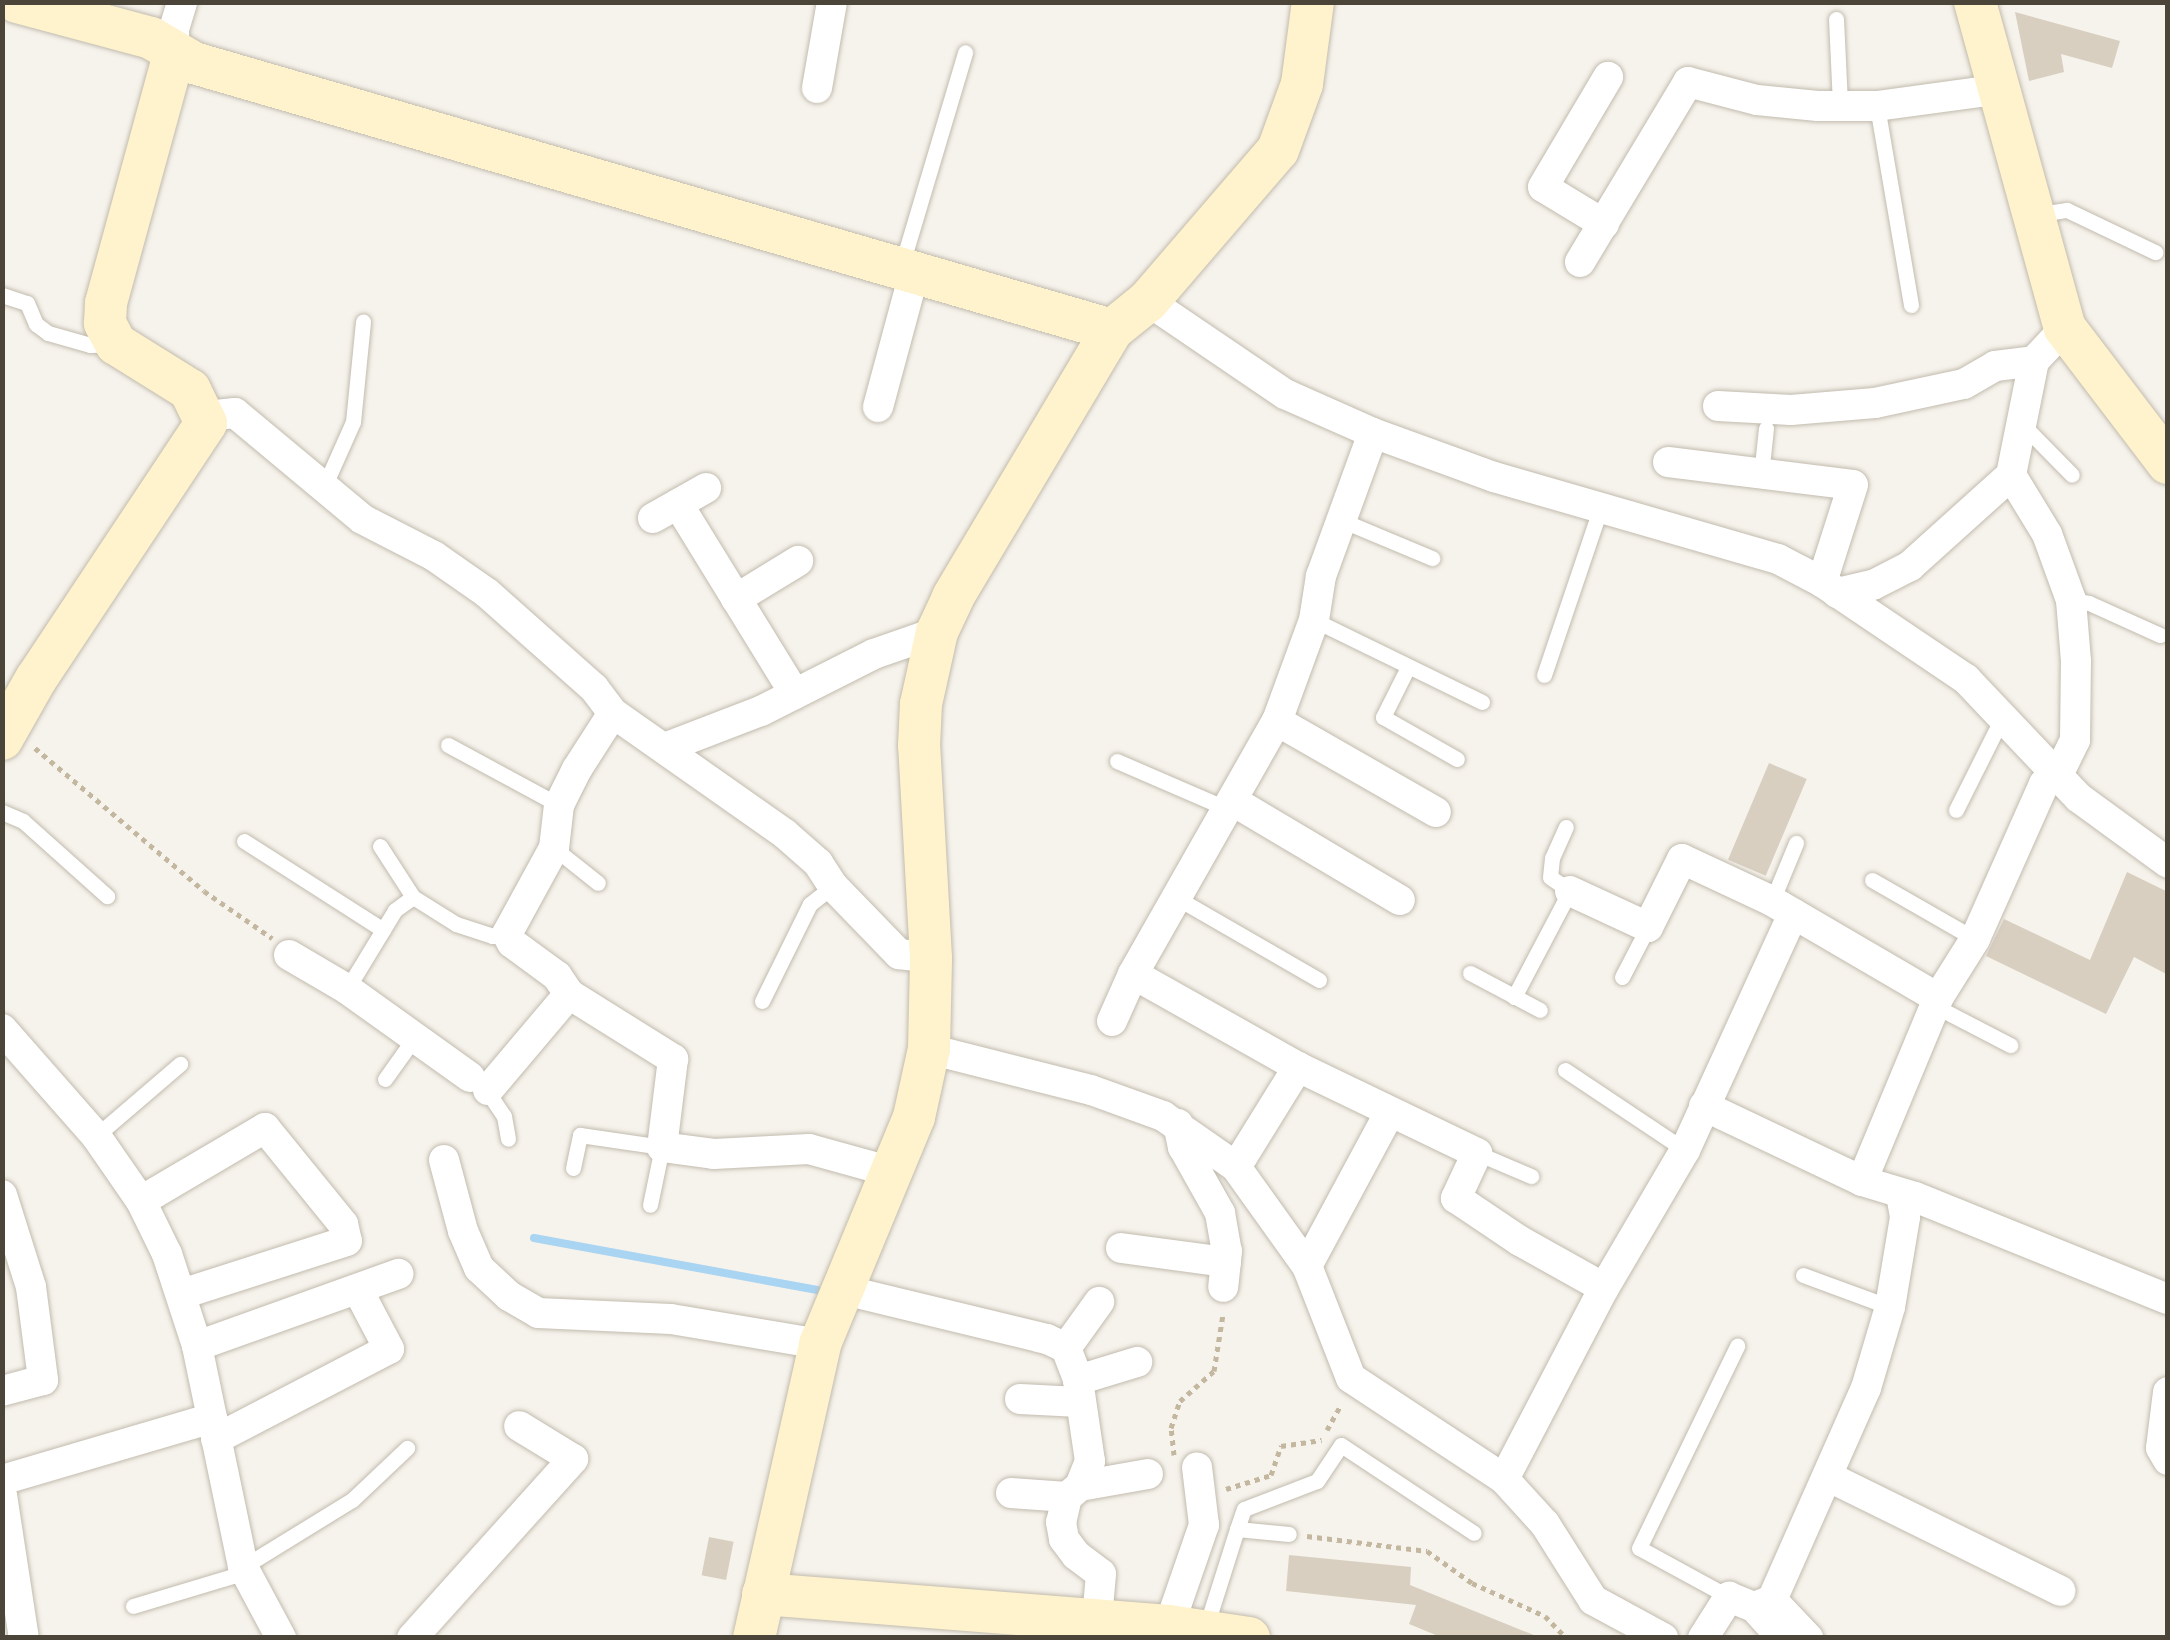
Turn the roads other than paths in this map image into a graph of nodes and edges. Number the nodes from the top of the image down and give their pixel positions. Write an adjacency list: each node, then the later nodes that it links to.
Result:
1 (17, 2): 8 (street)
2 (182, 2): 8 (street)
3 (832, 2): 10 (street)
4 (1313, 2): 20 (street)
5 (1975, 2): 11 (street)
6 (1836, 20): 12 (lane)
7 (966, 52): 18 (lane)
8 (174, 54): 18 (street); 25 (street)
9 (1608, 77): 15 (street)
10 (817, 88)
11 (2001, 89): 13 (street); 14 (street)
12 (1840, 106): 13 (street); 15 (street)
13 (1877, 106): 21 (lane)
14 (2032, 215): 16 (lane); 23 (street)
15 (1604, 224): 17 (street)
16 (2155, 252)
17 (1580, 262)
18 (907, 272): 24 (street); 28 (street)
19 (2, 295): 25 (lane)
20 (1148, 301): 24 (street); 32 (street)
21 (1912, 305)
22 (363, 321): 38 (lane)
23 (2065, 328): 26 (street); 33 (street)
24 (1112, 330): 48 (street)
25 (116, 344): 29 (street)
26 (2034, 361): 27 (street); 30 (street)
27 (1718, 406)
28 (878, 407)
29 (206, 416): 38 (street); 57 (street)
30 (2022, 424): 36 (street); 37 (lane)
31 (1766, 428): 35 (lane)
32 (1373, 433): 40 (street); 41 (street)
33 (2159, 445)
34 (1668, 462): 35 (street)
35 (1760, 475): 44 (street)
36 (2011, 475): 44 (street); 46 (street)
37 (2072, 475)
38 (324, 487): 54 (street)
39 (706, 488): 45 (street)
40 (1600, 506): 44 (street); 51 (lane)
41 (1341, 520): 42 (lane); 47 (street)
42 (1432, 558)
43 (798, 561): 45 (street)
44 (1830, 588): 55 (street)
45 (736, 599): 52 (street)
46 (2071, 600): 49 (lane); 62 (street)
47 (1314, 620): 50 (lane); 56 (street)
48 (938, 632): 52 (street); 88 (street)
49 (2160, 635)
50 (1408, 666): 53 (lane); 60 (lane)
51 (1544, 675)
52 (795, 694): 59 (street)
53 (1482, 702)
54 (614, 714): 59 (street); 63 (street)
55 (2004, 714): 62 (street); 65 (lane)
56 (1278, 721): 64 (street); 67 (street)
57 (17, 742)
58 (448, 745): 63 (lane)
59 (666, 747): 76 (street)
60 (1457, 759)
61 (1118, 760): 64 (lane)
62 (2058, 775): 73 (street); 86 (street)
63 (559, 805): 72 (street)
64 (1230, 805): 80 (street); 81 (street)
65 (1956, 810)
66 (2, 812): 78 (lane)
67 (1436, 812)
68 (1566, 827): 77 (lane)
69 (244, 841): 84 (lane)
70 (1796, 844): 82 (lane)
71 (380, 846): 79 (lane)
72 (554, 848): 75 (lane); 85 (street)
73 (2168, 864)
74 (1872, 880): 86 (lane)
75 (598, 883)
76 (833, 886): 88 (street); 96 (lane)
77 (1570, 891): 83 (street); 95 (lane)
78 (107, 896)
79 (413, 898): 84 (lane); 85 (lane)
80 (1177, 898): 90 (street); 92 (lane)
81 (1400, 900)
82 (1783, 907): 83 (street); 97 (street); 109 (street)
83 (1648, 927): 91 (lane)
84 (383, 930): 93 (lane)
85 (506, 934): 94 (street)
86 (1975, 939): 97 (street)
87 (290, 955): 93 (street)
88 (930, 958): 103 (street)
89 (1470, 972): 95 (lane)
90 (1132, 974): 99 (street); 105 (street)
91 (1622, 977)
92 (1319, 980)
93 (347, 989): 101 (street)
94 (569, 994): 108 (street); 114 (street)
95 (1514, 997): 98 (lane)
96 (762, 1001)
97 (1936, 1002): 102 (lane); 122 (street)
98 (1540, 1010)
99 (1112, 1021)
100 (2, 1030): 112 (street)
101 (415, 1037): 107 (lane); 108 (street)
102 (2010, 1045)
103 (929, 1049): 111 (street); 120 (street)
104 (180, 1064): 112 (lane)
105 (1298, 1067): 110 (street); 119 (street)
106 (1565, 1070): 115 (lane)
107 (385, 1080)
108 (479, 1084): 113 (lane)
109 (1704, 1106): 115 (street); 122 (street)
110 (1390, 1114): 116 (street); 128 (street)
111 (1178, 1124): 119 (street); 127 (street)
112 (96, 1136): 125 (street)
113 (508, 1139)
114 (662, 1147): 118 (lane); 120 (street); 126 (lane)
115 (1684, 1150): 131 (street)
116 (1477, 1153): 121 (lane); 131 (street)
117 (444, 1160): 138 (street)
118 (573, 1168)
119 (1236, 1168): 128 (street)
120 (892, 1172): 132 (street)
121 (1531, 1176)
122 (1862, 1181): 124 (street)
123 (2, 1195): 143 (street)
124 (1901, 1195): 135 (street); 137 (street)
125 (141, 1201): 134 (street); 134 (street)
126 (650, 1205)
127 (1140, 1243)
128 (1308, 1266): 153 (street)
129 (398, 1274): 133 (street)
130 (1803, 1275): 137 (lane)
131 (1604, 1288): 153 (street)
132 (840, 1289): 138 (street); 141 (street)
133 (358, 1290): 139 (street); 148 (street)
134 (182, 1294): 139 (street)
135 (2168, 1299)
136 (1099, 1302): 141 (street)
137 (1890, 1307): 152 (street)
138 (820, 1344): 164 (street)
139 (196, 1346): 148 (street)
140 (1737, 1346): 165 (lane)
141 (1066, 1348): 144 (street)
142 (1137, 1362): 144 (street)
143 (2, 1391)
144 (1079, 1391): 146 (street); 156 (street)
145 (2168, 1392): 150 (street)
146 (1020, 1399)
147 (519, 1426): 171 (street)
148 (214, 1428): 154 (street); 162 (street)
149 (407, 1448): 162 (lane)
150 (2168, 1460)
151 (1148, 1474): 156 (street)
152 (1829, 1477): 163 (street); 165 (street)
153 (1504, 1479): 174 (street)
154 (2, 1480)
155 (1198, 1480): 168 (street)
156 (1074, 1492): 157 (street); 167 (street)
157 (1011, 1493)
158 (2, 1495): 170 (street)
159 (1237, 1529): 160 (lane); 161 (lane); 168 (lane)
160 (1474, 1533)
161 (1289, 1534)
162 (245, 1570): 166 (lane); 169 (street)
163 (2061, 1591)
164 (763, 1594): 167 (street); 172 (street)
165 (1752, 1601): 175 (street); 176 (street); 177 (street)
166 (132, 1606)
167 (1097, 1619): 168 (street)
168 (1187, 1628): 173 (street)
169 (281, 1637)
170 (24, 1638)
171 (412, 1638)
172 (754, 1638)
173 (1249, 1638)
174 (1663, 1638)
175 (1703, 1638)
176 (1782, 1638)
177 (1808, 1638)

